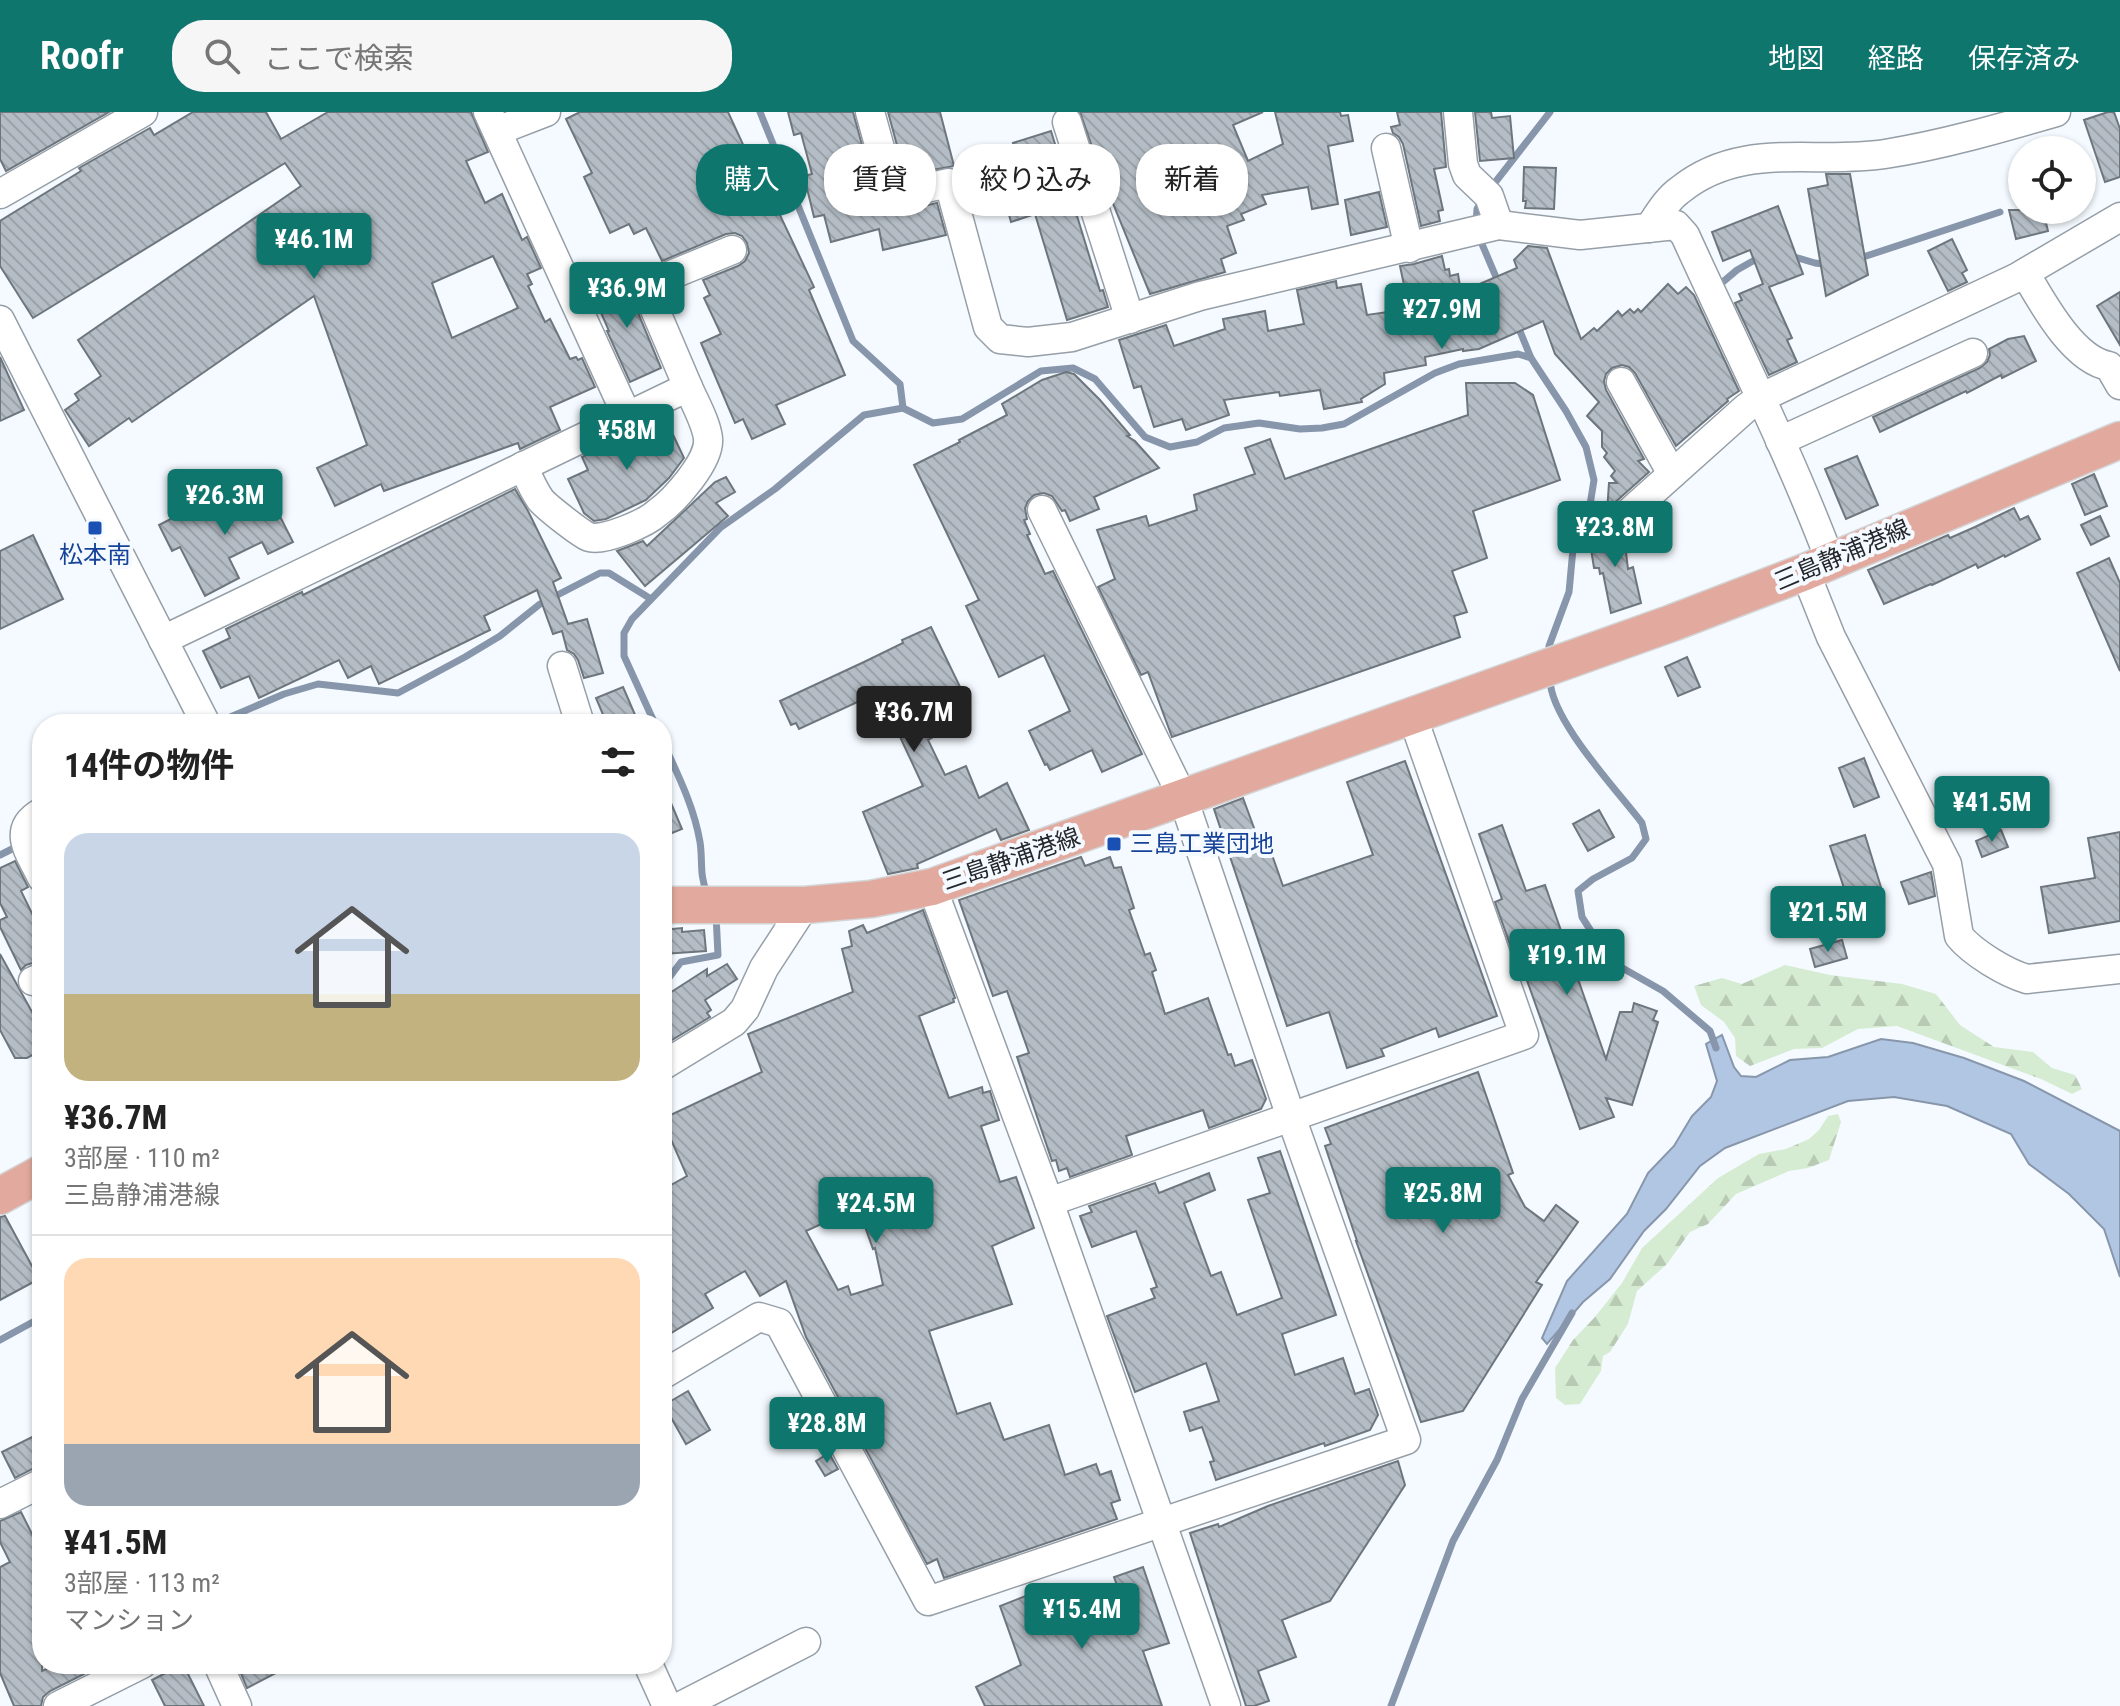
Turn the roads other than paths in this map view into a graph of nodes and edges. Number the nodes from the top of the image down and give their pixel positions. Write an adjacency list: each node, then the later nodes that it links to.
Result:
1 (143, 112): 9 (street)
2 (546, 112): 6 (street)
3 (870, 112): 16 (street)
4 (1458, 112): 11 (street)
5 (2053, 112): 12 (street)
6 (492, 122): 23 (street)
7 (1067, 122): 16 (street)
8 (1386, 148): 13 (street)
9 (0, 194)
10 (2120, 217): 15 (street)
11 (1499, 225): 12 (street); 13 (street)
12 (1649, 228): 22 (street)
13 (1409, 248): 16 (street)
14 (732, 250): 21 (street)
15 (2025, 273): 19 (street); 22 (street)
16 (1130, 319)
17 (0, 320): 31 (street)
18 (1973, 353): 25 (street)
19 (2115, 375)
20 (1621, 382): 27 (street)
21 (688, 387): 23 (street); 26 (street)
22 (1760, 398): 25 (street); 27 (street)
23 (627, 416): 26 (street)
24 (2120, 440): 30 (main road, 三島静浦港線)
25 (1780, 441): 30 (street)
26 (523, 466): 31 (street)
27 (1672, 474): 29 (street)
28 (1042, 510): 36 (street)
29 (1622, 519)
30 (1818, 566): 35 (main road, 三島静浦港線); 42 (street)
31 (163, 640): 33 (street)
32 (562, 666): 34 (street)
33 (199, 714)
34 (577, 714)
35 (1412, 715): 36 (main road, 三島静浦港線); 44 (street)
36 (1183, 798): 39 (main road, 三島静浦港線); 44 (street)
37 (32, 820): 38 (street)
38 (32, 856)
39 (932, 887): 41 (main road, 三島静浦港線); 47 (street)
40 (672, 905): 41 (main road, 三島静浦港線)
41 (805, 905): 43 (street)
42 (2120, 969)
43 (672, 1060)
44 (1291, 1117): 47 (street); 51 (street)
45 (32, 1178): 46 (main road)
46 (0, 1196)
47 (1049, 1202): 51 (street)
48 (672, 1369): 51 (street)
49 (32, 1488): 50 (street)
50 (0, 1504)
51 (1162, 1523): 60 (street)
52 (806, 1642): 59 (street)
53 (122, 1674): 56 (street)
54 (223, 1674): 57 (street)
55 (653, 1674): 58 (street)
56 (58, 1706)
57 (237, 1706)
58 (667, 1706)
59 (681, 1706)
60 (1226, 1706)

